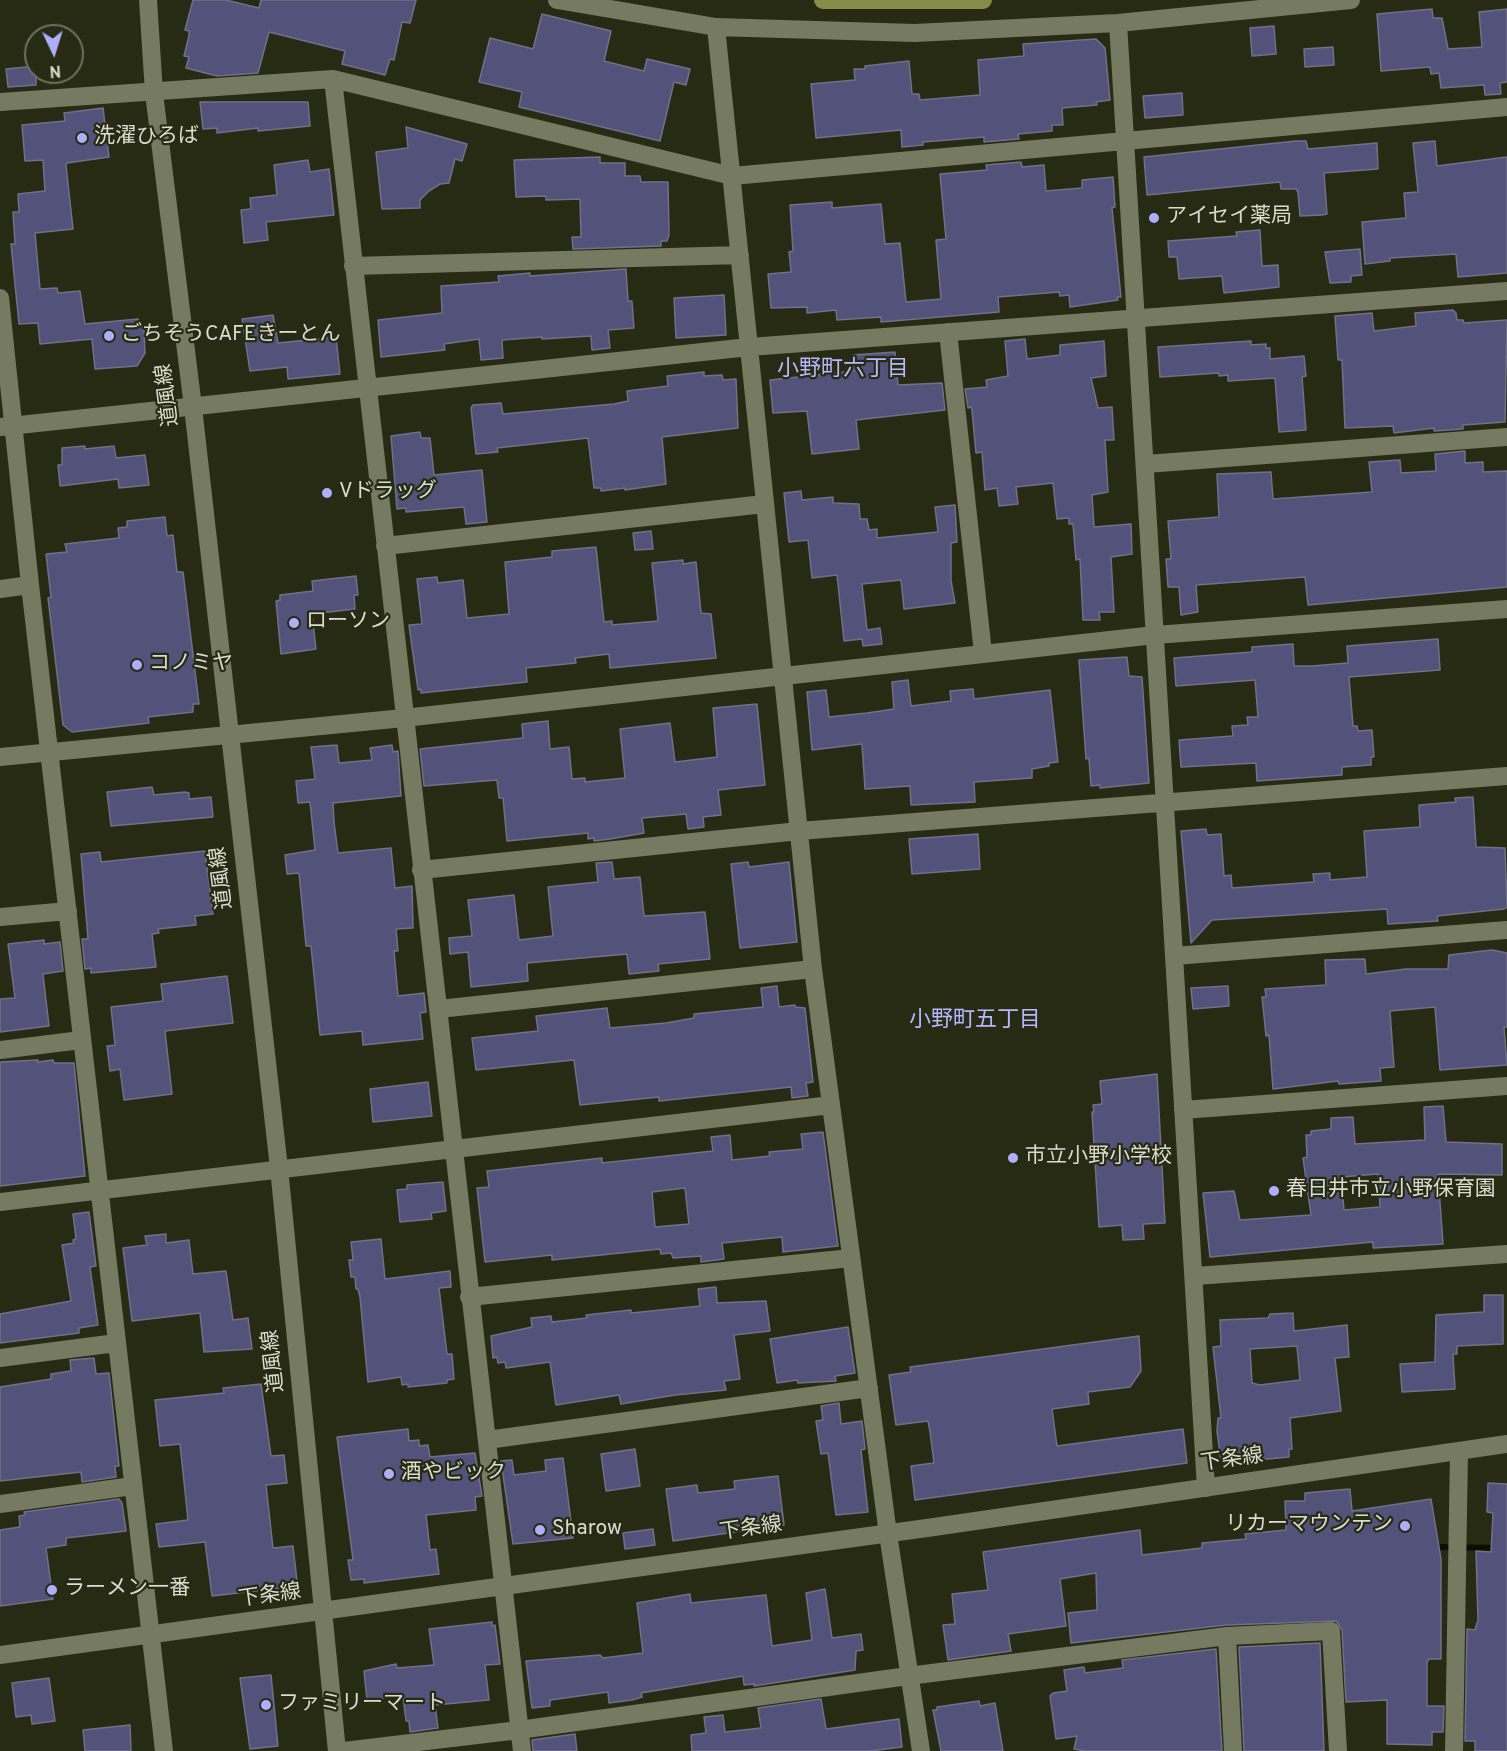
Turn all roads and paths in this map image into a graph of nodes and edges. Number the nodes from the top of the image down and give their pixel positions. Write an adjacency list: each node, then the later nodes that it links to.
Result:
1 (148, 0): 9 (street, 道風線)
2 (557, 0): 7 (street)
3 (823, 0): 4 (highway)
4 (983, 0)
5 (1351, 0): 6 (street)
6 (1118, 23): 7 (street); 12 (street)
7 (716, 27): 13 (street)
8 (333, 79): 9 (street); 13 (street); 15 (street)
9 (154, 93): 10 (street); 22 (street, 道風線)
10 (0, 102)
11 (1507, 107): 12 (street)
12 (1125, 141): 13 (street); 18 (street)
13 (732, 176): 14 (street)
14 (740, 255): 15 (street); 20 (street)
15 (353, 267): 21 (street)
16 (1507, 291): 18 (street)
17 (0, 298): 23 (street)
18 (1137, 317): 19 (street); 25 (street)
19 (948, 332): 20 (street); 32 (street)
20 (749, 347): 21 (street); 26 (street)
21 (366, 388): 22 (street); 27 (street)
22 (193, 407): 23 (street); 35 (street, 道風線)
23 (7, 427): 28 (street)
24 (1507, 437): 25 (street)
25 (1146, 464): 31 (street)
26 (764, 504): 27 (street); 33 (street)
27 (385, 546): 34 (street)
28 (30, 585): 29 (street); 36 (street)
29 (0, 588)
30 (1507, 609): 31 (street)
31 (1155, 635): 32 (street); 39 (street)
32 (983, 653): 33 (street)
33 (781, 675): 34 (street); 40 (street)
34 (405, 718): 35 (street); 41 (street)
35 (229, 735): 36 (street); 54 (street, 道風線)
36 (51, 751): 37 (street); 42 (street)
37 (0, 757)
38 (1507, 776): 39 (street)
39 (1165, 802): 40 (street); 45 (street)
40 (799, 831): 41 (street); 46 (street)
41 (421, 870): 47 (street)
42 (68, 911): 43 (street); 48 (street)
43 (0, 917)
44 (1507, 930): 45 (street)
45 (1174, 956): 52 (street)
46 (813, 969): 47 (street); 51 (street)
47 (439, 1009): 53 (street)
48 (81, 1040): 49 (street); 55 (street)
49 (0, 1050)
50 (1507, 1086): 52 (street)
51 (831, 1105): 53 (street); 58 (street)
52 (1183, 1110): 59 (street)
53 (453, 1149): 54 (street); 60 (street)
54 (279, 1168): 55 (street); 72 (street, 道風線)
55 (101, 1188): 56 (street); 61 (street)
56 (0, 1202)
57 (1507, 1254): 59 (street)
58 (851, 1258): 60 (street); 63 (street)
59 (1195, 1276): 68 (street)
60 (469, 1297): 64 (street)
61 (116, 1343): 62 (street); 67 (street)
62 (0, 1358)
63 (869, 1388): 64 (street); 70 (street)
64 (487, 1440): 71 (street)
65 (1507, 1444): 66 (street, 下条線)
66 (1459, 1452): 68 (street, 下条線); 85 (street)
67 (133, 1486): 69 (street); 73 (street)
68 (1206, 1488): 70 (street, 下条線)
69 (0, 1504)
70 (888, 1534): 71 (street, 下条線); 76 (street)
71 (501, 1587): 72 (street, 下条線); 77 (street)
72 (323, 1612): 73 (street, 下条線); 79 (street, 道風線)
73 (150, 1635): 75 (street, 下条線); 78 (street)
74 (1227, 1636): 76 (street); 83 (street); 84 (street)
75 (0, 1655)
76 (908, 1676): 77 (street); 82 (street)
77 (519, 1730): 80 (street); 81 (street)
78 (164, 1751)
79 (338, 1751)
80 (344, 1751)
81 (522, 1751)
82 (921, 1751)
83 (1233, 1751)
84 (1338, 1751)
85 (1454, 1751)

